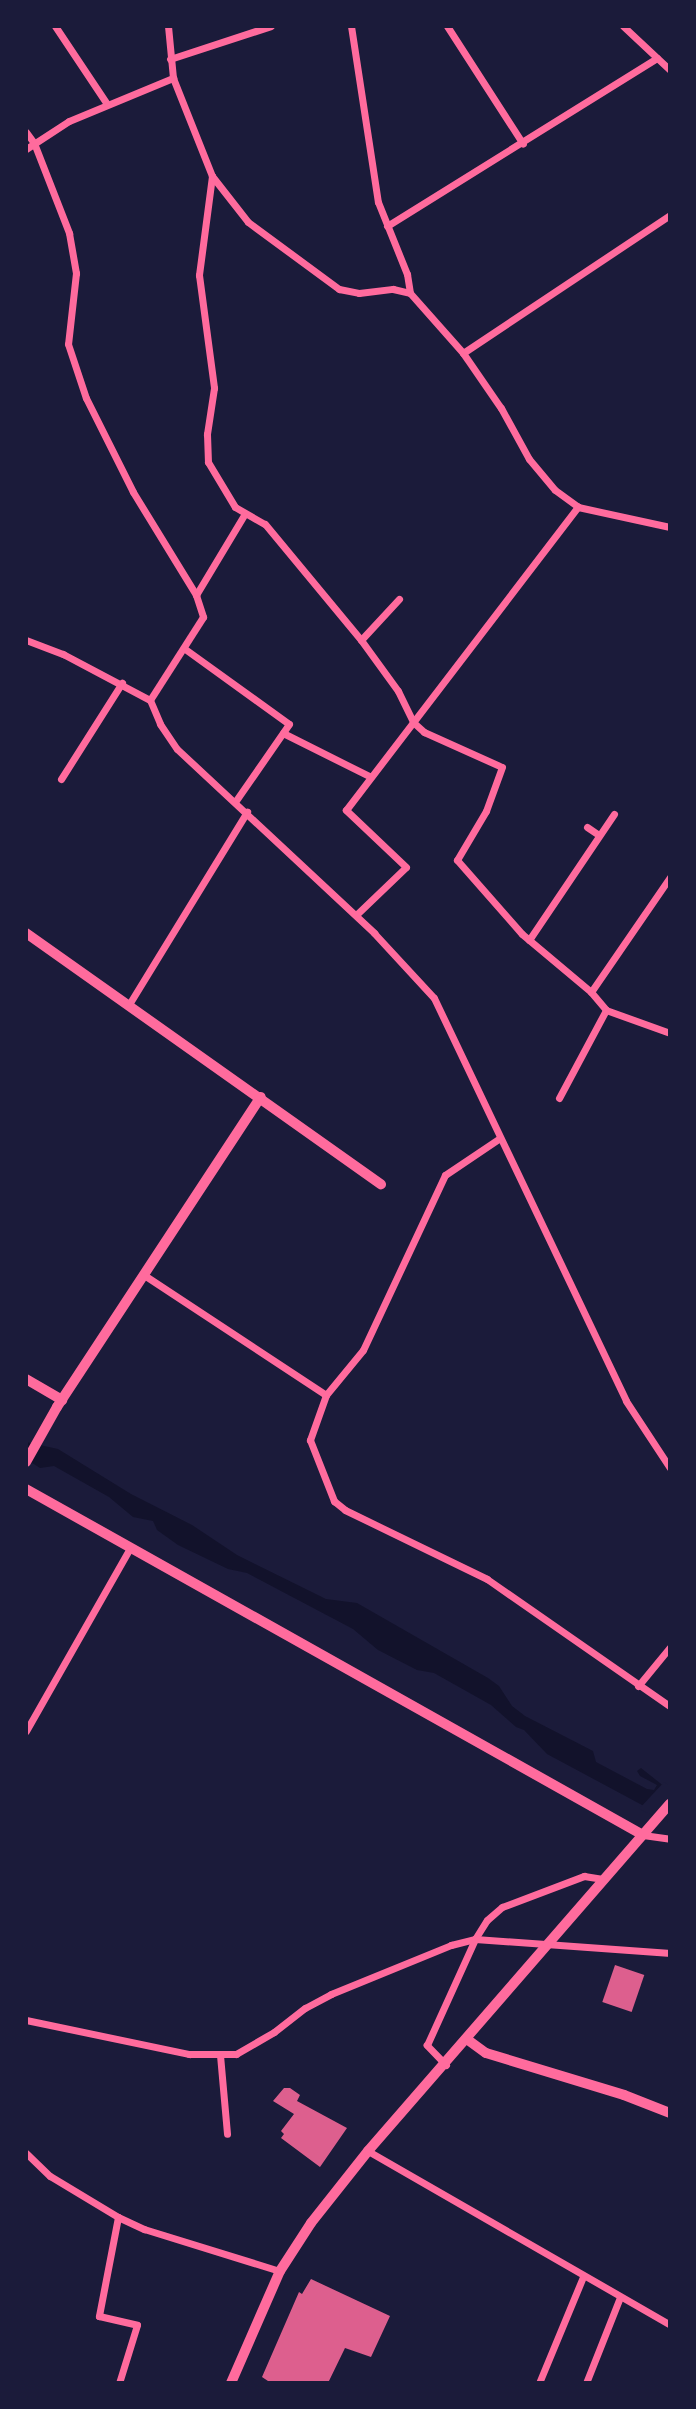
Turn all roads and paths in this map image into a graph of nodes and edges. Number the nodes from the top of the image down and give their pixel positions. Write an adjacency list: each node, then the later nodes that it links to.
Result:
1 (55, 26): 11 (street)
2 (168, 26): 8 (street)
3 (271, 26): 8 (street)
4 (351, 26): 18 (street)
5 (447, 26): 14 (street)
6 (623, 26): 7 (street)
7 (657, 58): 9 (street); 14 (street)
8 (170, 59): 10 (street)
9 (670, 70)
10 (173, 78): 11 (street); 16 (street)
11 (107, 104): 13 (street)
12 (26, 132): 13 (street)
13 (34, 143): 15 (street); 24 (street)
14 (523, 144): 18 (street)
15 (26, 149)
16 (212, 176): 19 (street); 22 (street)
17 (670, 215): 20 (street)
18 (387, 226): 19 (street)
19 (410, 293): 20 (street)
20 (463, 353): 21 (street)
21 (578, 507): 23 (street); 31 (street)
22 (244, 515): 24 (street); 27 (street)
23 (670, 527)
24 (196, 595): 28 (street)
25 (399, 599): 27 (street)
26 (26, 640): 29 (street)
27 (361, 640): 31 (street)
28 (185, 649): 30 (street); 32 (street)
29 (122, 683): 30 (street); 34 (street)
30 (150, 700): 35 (street)
31 (413, 722): 33 (street); 43 (street)
32 (283, 733): 33 (street); 35 (street)
33 (369, 776): 41 (street)
34 (61, 779)
35 (235, 802): 36 (street)
36 (247, 812): 41 (street); 45 (street)
37 (614, 814): 39 (street)
38 (587, 827): 39 (street)
39 (599, 835): 43 (street)
40 (670, 877): 44 (street)
41 (356, 915): 50 (street)
42 (26, 933): 45 (street)
43 (529, 940): 44 (street)
44 (591, 992): 46 (street)
45 (128, 1006): 48 (street)
46 (606, 1010): 47 (street); 49 (street)
47 (670, 1033)
48 (261, 1097): 51 (street); 52 (street)
49 (559, 1098)
50 (500, 1138): 54 (street); 57 (street)
51 (381, 1184)
52 (144, 1275): 54 (street); 55 (street)
53 (26, 1380): 55 (street)
54 (326, 1395): 61 (street)
55 (59, 1404): 56 (street)
56 (26, 1462)
57 (670, 1468)
58 (26, 1489): 59 (street)
59 (130, 1548): 63 (street); 65 (street)
60 (670, 1647): 61 (street)
61 (638, 1686): 62 (street)
62 (670, 1706)
63 (26, 1731)
64 (670, 1804): 65 (main road)
65 (643, 1836): 66 (street); 67 (main road)
66 (670, 1839)
67 (603, 1879): 68 (street); 69 (main road)
68 (475, 1938): 69 (street); 73 (street); 74 (street)
69 (548, 1944): 70 (street); 72 (main road)
70 (670, 1953)
71 (26, 2020): 73 (street)
72 (468, 2040): 74 (main road); 75 (street)
73 (220, 2055): 76 (street)
74 (446, 2065): 77 (main road)
75 (670, 2113)
76 (227, 2134)
77 (368, 2151): 80 (main road); 81 (street)
78 (26, 2153): 79 (street)
79 (118, 2217): 80 (street); 85 (street)
80 (281, 2271): 86 (main road)
81 (583, 2277): 82 (street); 84 (street)
82 (620, 2297): 83 (street); 87 (street)
83 (670, 2325)
84 (540, 2382)
85 (119, 2383)
86 (231, 2383)
87 (586, 2383)

